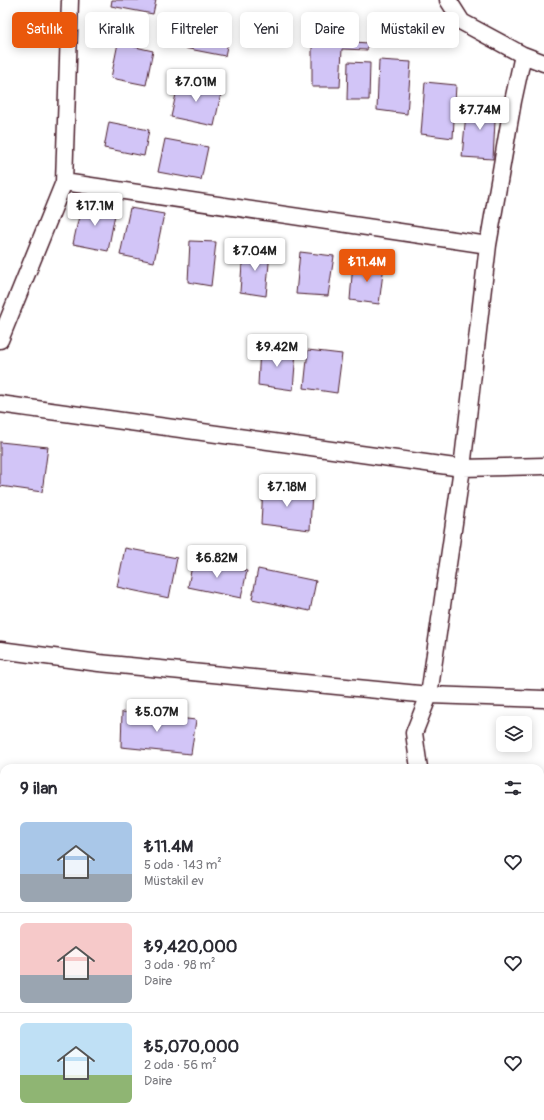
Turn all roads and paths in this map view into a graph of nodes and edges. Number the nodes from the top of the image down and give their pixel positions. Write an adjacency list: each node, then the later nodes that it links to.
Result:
1 (70, 0): 5 (street)
2 (448, 0): 3 (street)
3 (523, 55): 4 (street); 6 (street)
4 (544, 63)
5 (64, 182): 6 (street); 7 (street)
6 (488, 245): 10 (street)
7 (0, 340)
8 (0, 404): 10 (street)
9 (544, 466): 10 (street)
10 (462, 468): 12 (street)
11 (0, 650): 12 (street)
12 (429, 695): 13 (street); 14 (street)
13 (544, 699)
14 (419, 764)

